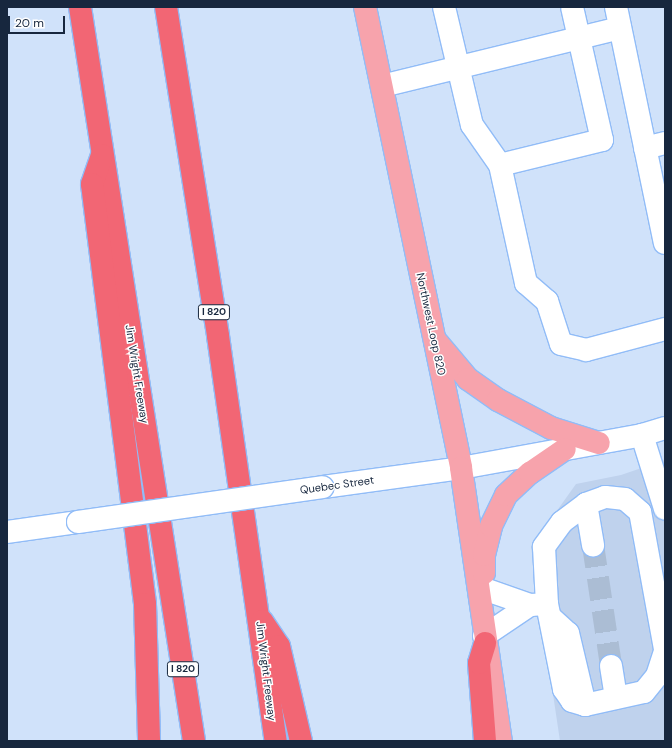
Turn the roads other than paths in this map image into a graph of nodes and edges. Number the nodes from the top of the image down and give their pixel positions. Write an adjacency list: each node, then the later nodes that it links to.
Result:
1 (80, 7): 12 (highway, Jim Wright Freeway / I 820)
2 (166, 7): 29 (highway, Jim Wright Freeway / I 820)
3 (365, 7): 10 (main road, Northwest Loop 820)
4 (444, 7): 9 (street)
5 (572, 7): 8 (street)
6 (616, 7): 7 (street)
7 (620, 28): 8 (street); 11 (street)
8 (578, 37): 9 (street); 13 (street)
9 (458, 67): 10 (street); 13 (street)
10 (382, 86): 16 (main road, Northwest Loop 820)
11 (655, 145): 14 (street)
12 (103, 152): 35 (highway); 36 (highway, Jim Wright Freeway / I 820)
13 (500, 165): 15 (street)
14 (665, 243)
15 (665, 329)
16 (434, 339): 19 (main road); 21 (main road, Northwest Loop 820)
17 (665, 428): 18 (street, Quebec Street)
18 (642, 435): 19 (street, Quebec Street); 23 (street)
19 (599, 443): 20 (street, Quebec Street)
20 (565, 449): 21 (street, Quebec Street); 26 (main road)
21 (461, 468): 24 (street, Quebec Street, bridge); 30 (main road, Northwest Loop 820)
22 (586, 504): 25 (street); 27 (street); 28 (street)
23 (665, 509)
24 (7, 532)
25 (593, 545)
26 (484, 589): 28 (street); 30 (main road)
27 (660, 593): 31 (street)
28 (542, 608): 30 (street); 34 (street)
29 (260, 616): 37 (highway, Jim Wright Freeway / I 820); 38 (highway)
30 (484, 636): 39 (highway); 40 (main road)
31 (665, 649)
32 (665, 652): 34 (street)
33 (611, 666): 34 (street)
34 (616, 698)
35 (150, 741)
36 (194, 741)
37 (276, 741)
38 (302, 741)
39 (485, 741)
40 (501, 741)

